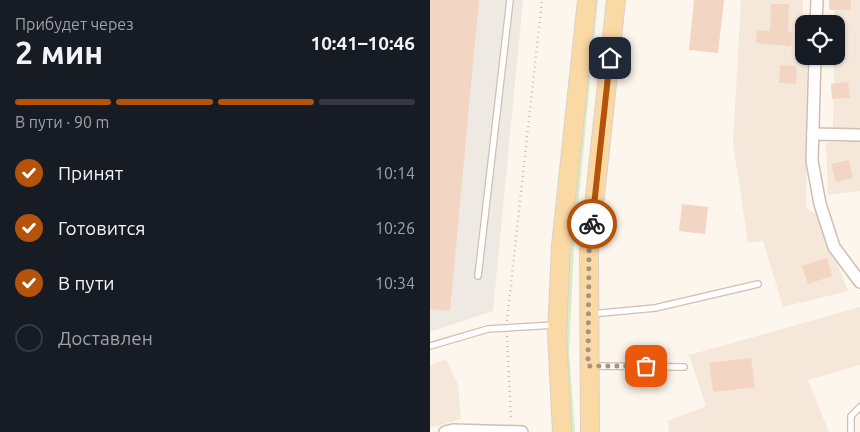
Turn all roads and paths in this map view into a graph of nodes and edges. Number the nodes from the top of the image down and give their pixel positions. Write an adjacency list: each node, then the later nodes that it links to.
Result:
1 (510, 0): 10 (lane)
2 (542, 0): 15 (path)
3 (587, 0): 14 (main road)
4 (616, 0): 13 (main road)
5 (817, 0): 6 (street)
6 (816, 15)
7 (815, 65): 8 (street)
8 (813, 134): 9 (street); 11 (street)
9 (860, 135)
10 (478, 276)
11 (860, 282)
12 (758, 284): 13 (lane)
13 (589, 314): 17 (main road)
14 (557, 325): 15 (lane); 23 (main road)
15 (506, 327): 16 (lane); 21 (path)
16 (430, 346)
17 (588, 366): 18 (lane); 24 (main road)
18 (684, 367)
19 (860, 407): 25 (lane)
20 (445, 432): 21 (street)
21 (512, 432): 22 (street)
22 (522, 432)
23 (562, 432)
24 (590, 432)
25 (851, 432)

